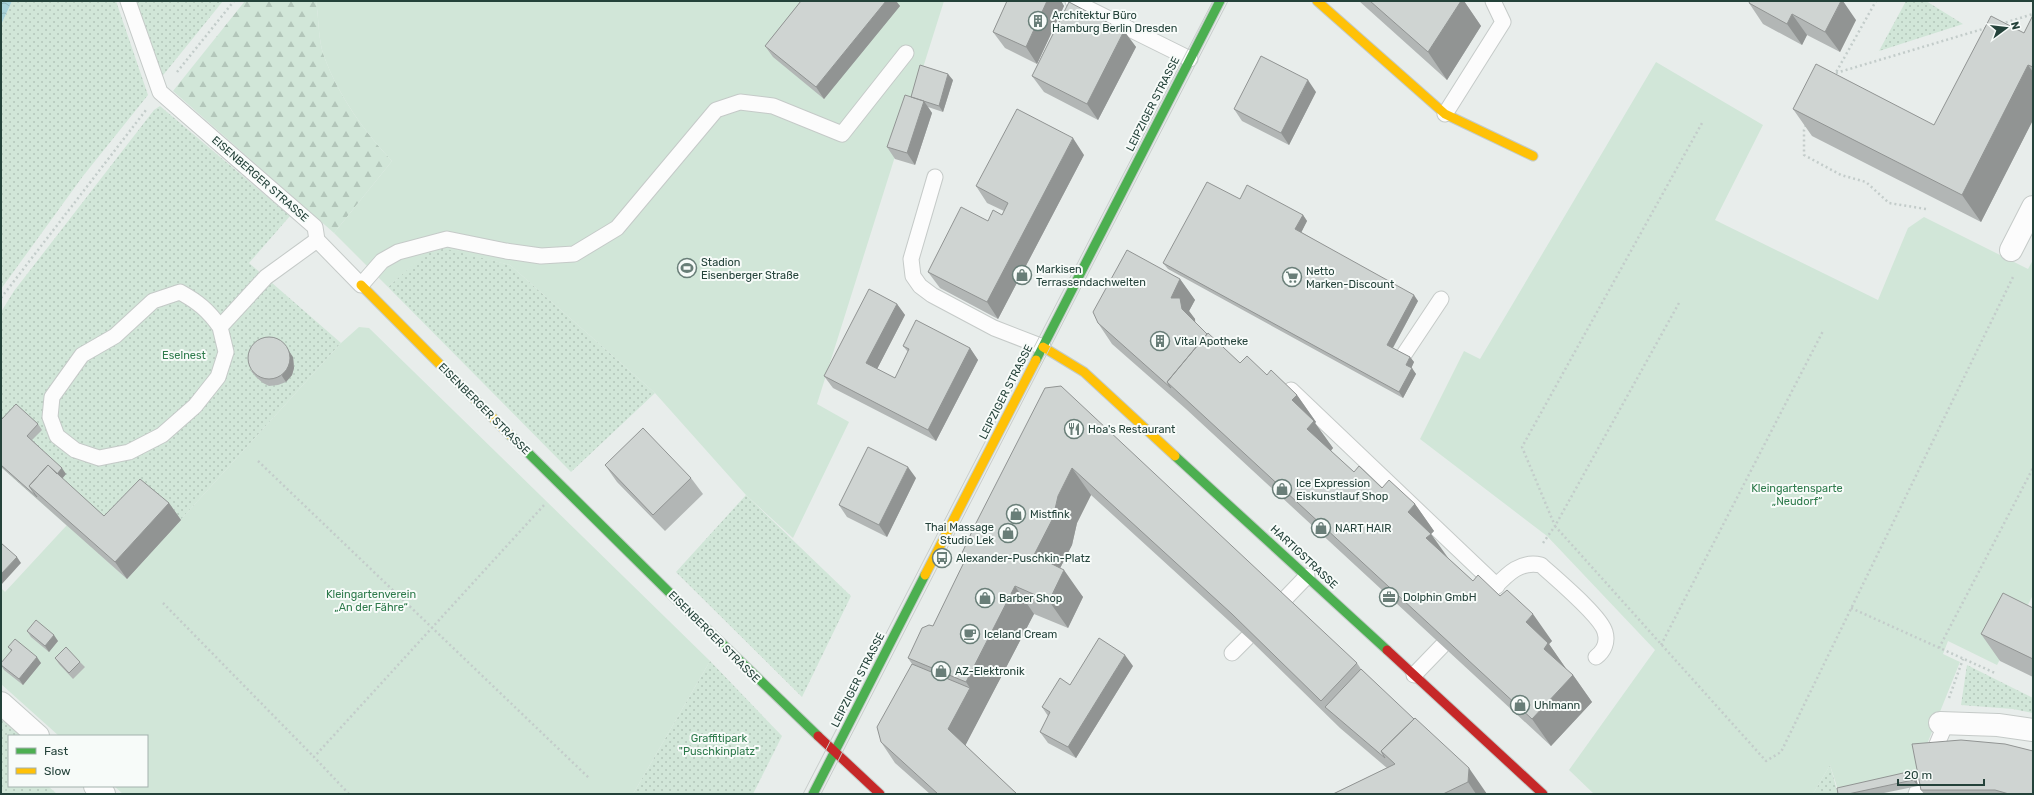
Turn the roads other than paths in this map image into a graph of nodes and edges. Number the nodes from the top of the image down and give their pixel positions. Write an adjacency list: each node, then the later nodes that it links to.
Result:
1 (128, 1): 12 (lane, EISENBERGER STRASSE)
2 (1073, 1): 7 (lane)
3 (1220, 1): 7 (street, LEIPZIGER STRASSE)
4 (1317, 1): 8 (street)
5 (1493, 1): 8 (lane)
6 (906, 53): 14 (lane)
7 (1190, 59): 17 (street, LEIPZIGER STRASSE)
8 (1445, 114): 9 (street)
9 (1533, 156)
10 (935, 177): 17 (lane)
11 (2033, 207): 13 (street)
12 (317, 240): 14 (lane, EISENBERGER STRASSE); 16 (lane)
13 (2011, 250)
14 (361, 285): 33 (street, EISENBERGER STRASSE)
15 (1441, 299): 18 (lane)
16 (220, 327): 16 (lane)
17 (1043, 347): 20 (street, HARTIGSTRASSE); 33 (street, LEIPZIGER STRASSE)
18 (1402, 356)
19 (1291, 390): 21 (lane)
20 (1307, 576): 23 (lane); 28 (street, HARTIGSTRASSE)
21 (1497, 586): 22 (lane); 27 (lane)
22 (1483, 600)
23 (1282, 602)
24 (1247, 638): 26 (lane)
25 (1442, 646): 28 (lane)
26 (1232, 653)
27 (1596, 657)
28 (1414, 675): 38 (street, HARTIGSTRASSE)
29 (1, 703): 32 (street)
30 (1943, 723): 31 (street); 39 (lane)
31 (2033, 730)
32 (37, 735)
33 (835, 752): 36 (street, LEIPZIGER STRASSE); 37 (street, EISENBERGER STRASSE)
34 (96, 787): 35 (street)
35 (104, 794)
36 (813, 794)
37 (880, 794)
38 (1543, 794)
39 (1916, 794)

